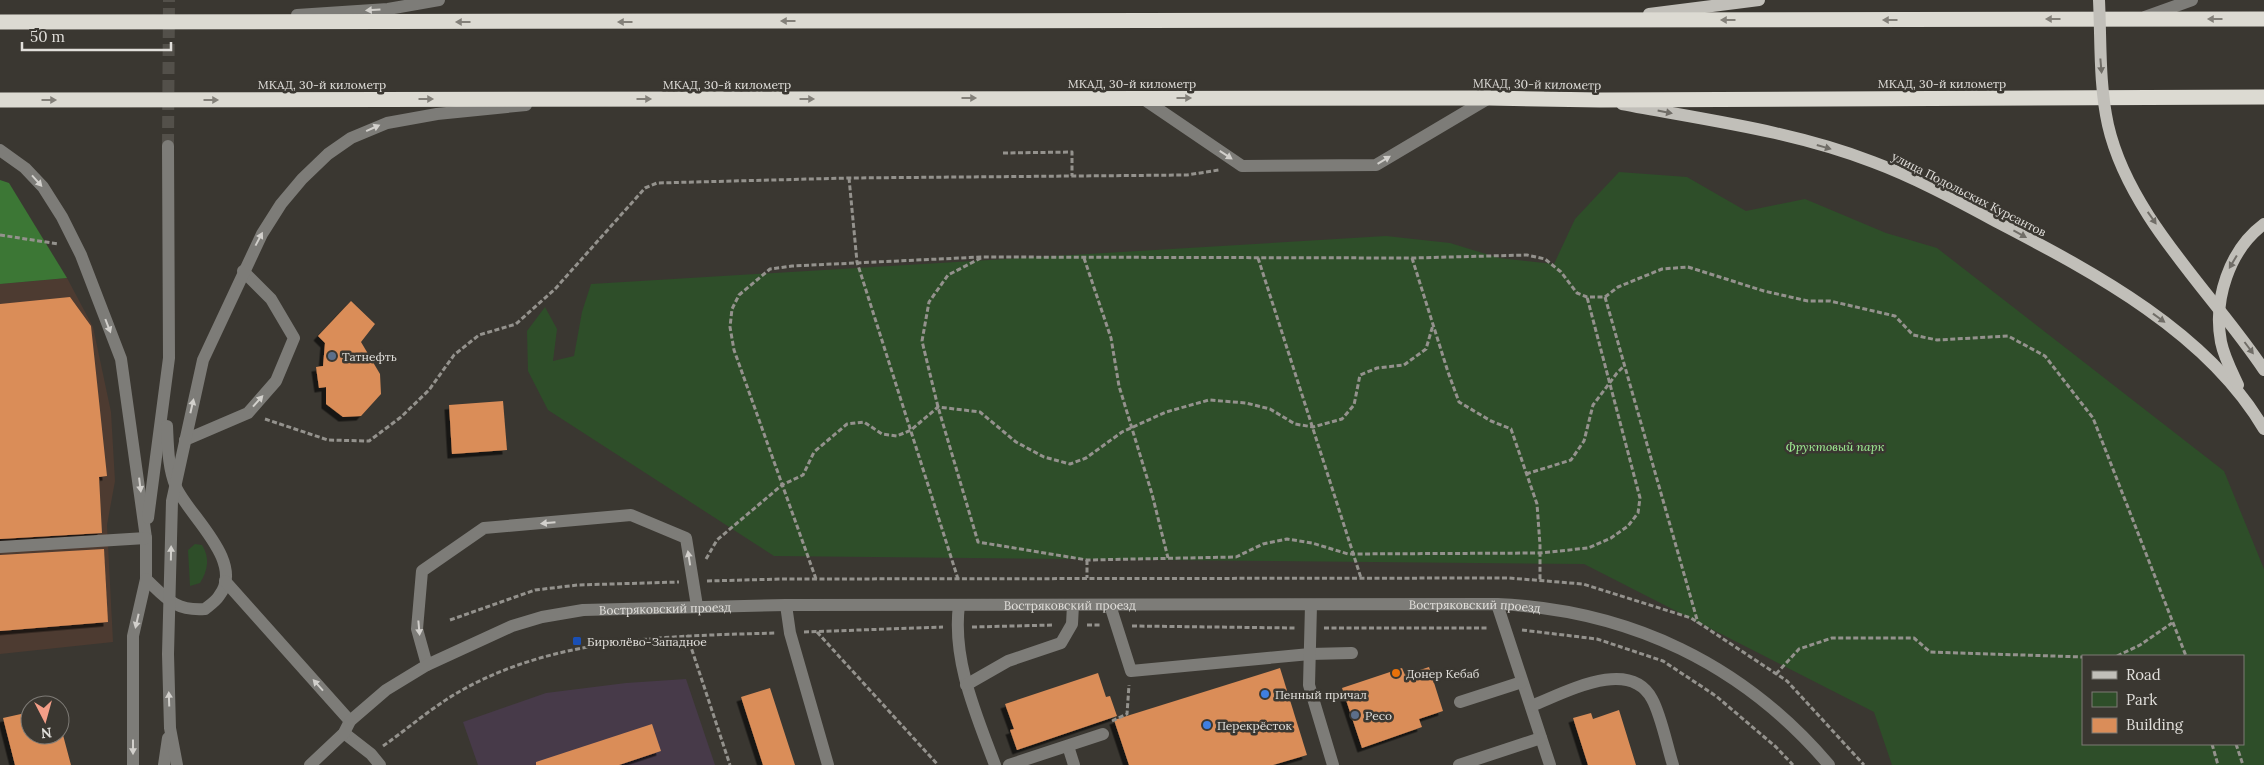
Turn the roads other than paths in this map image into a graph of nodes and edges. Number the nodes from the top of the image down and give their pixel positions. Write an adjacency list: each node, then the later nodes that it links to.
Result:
1 (439, 0): 9 (street, one-way to 9)
2 (1758, 0): 7 (main road)
3 (2099, 0): 20 (main road, one-way to 20, bridge)
4 (2192, 0): 5 (street)
5 (2140, 19): 6 (highway, one-way to 5); 7 (highway, one-way to 7)
6 (2264, 19)
7 (1601, 20): 9 (highway, one-way to 9)
8 (0, 22): 9 (highway)
9 (207, 22)
10 (2264, 97): 15 (highway, МКАД, 30-й километр)
11 (1142, 98): 12 (highway, МКАД, 30-й километр, one-way to 12); 12 (street, one-way to 12); 13 (highway, МКАД, 30-й километр, one-way to 11)
12 (1489, 98): 15 (highway, МКАД, 30-й километр)
13 (596, 99): 14 (highway, МКАД, 30-й километр, one-way to 13); 19 (street, one-way to 13)
14 (0, 100)
15 (1600, 100): 22 (main road, улица Подольских Курсантов, one-way to 22)
16 (168, 146): 21 (street)
17 (0, 150): 26 (street, one-way to 26)
18 (2264, 224): 22 (main road, one-way to 22)
19 (243, 271): 24 (street, one-way to 19); 24 (street, one-way to 19)
20 (2264, 370)
21 (166, 389): 25 (street); 26 (street)
22 (2241, 392): 23 (main road, улица Подольских Курсантов)
23 (2264, 429)
24 (185, 440): 25 (street)
25 (176, 488): 29 (street); 30 (street, one-way to 25)
26 (146, 538): 27 (street); 28 (street)
27 (0, 547)
28 (146, 578): 30 (street); 52 (street, one-way to 52)
29 (225, 582): 30 (street); 45 (street, one-way to 29)
30 (170, 602): 46 (street, one-way to 30)
31 (1497, 604): 36 (street, Востряковский проезд); 41 (street); 65 (street, Востряковский проезд)
32 (786, 605): 33 (street, Востряковский проезд); 37 (street, Востряковский проезд); 57 (street)
33 (959, 605): 34 (street, Востряковский проезд); 42 (street)
34 (1073, 605): 35 (street, Востряковский проезд); 42 (street)
35 (1110, 605): 36 (street, Востряковский проезд); 39 (street)
36 (1311, 605): 39 (street)
37 (697, 606): 40 (street, Востряковский проезд); 40 (street, one-way to 40)
38 (1352, 653): 39 (street)
39 (1310, 654): 61 (street)
40 (427, 665): 45 (street, Востряковский проезд)
41 (1522, 682): 43 (street); 44 (street)
42 (966, 686): 58 (street)
43 (1460, 702)
44 (1530, 706): 49 (street); 64 (street)
45 (350, 721): 47 (street, Востряковский проезд)
46 (170, 728): 53 (street); 54 (street)
47 (344, 733): 51 (street); 55 (street, Востряковский проезд)
48 (1104, 734): 50 (street)
49 (1541, 738): 62 (street); 63 (street)
50 (1068, 746): 59 (street); 60 (street)
51 (370, 760): 56 (street)
52 (133, 765)
53 (164, 765)
54 (177, 765)
55 (310, 765)
56 (380, 765)
57 (828, 765)
58 (995, 765)
59 (1009, 765)
60 (1074, 765)
61 (1333, 765)
62 (1459, 765)
63 (1550, 765)
64 (1673, 765)
65 (1829, 765)

